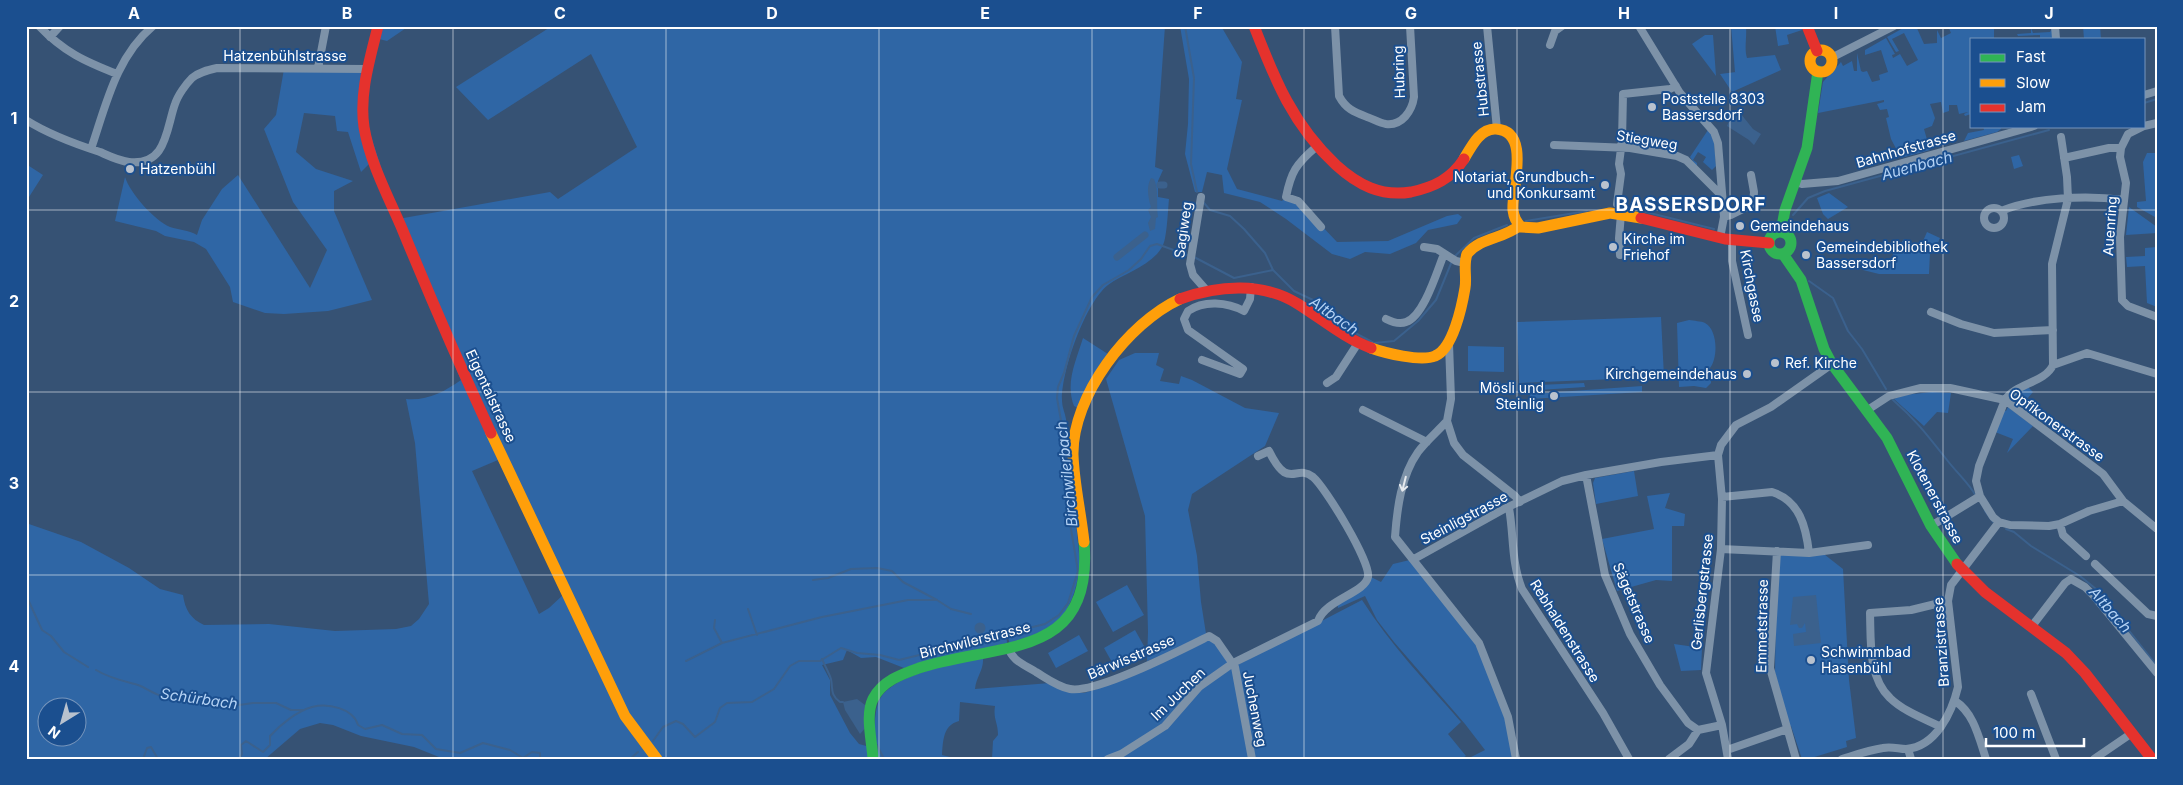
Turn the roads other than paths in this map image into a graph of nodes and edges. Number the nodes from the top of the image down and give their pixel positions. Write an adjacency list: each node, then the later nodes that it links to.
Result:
1 (39, 26): 14 (street)
2 (60, 26): 14 (street)
3 (153, 26): 21 (street)
4 (326, 26): 18 (street)
5 (378, 26): 19 (street, Eigentalstrasse)
6 (1254, 26): 29 (street)
7 (1335, 26): 8 (street, Hubring)
8 (1410, 26)
9 (1487, 26): 26 (street, Hubstrasse)
10 (1562, 26): 15 (street)
11 (1639, 26): 22 (street)
12 (1807, 26): 16 (street)
13 (1894, 26): 17 (street)
14 (50, 37): 21 (street)
15 (1550, 45)
16 (1817, 51): 17 (street); 20 (street)
17 (1831, 58): 20 (street)
18 (318, 68): 19 (street, Hatzenbühlstrasse); 32 (street, Hatzenbühlstrasse)
19 (367, 69): 110 (street, Eigentalstrasse)
20 (1818, 71): 34 (street)
21 (117, 74): 32 (street)
22 (1676, 86): 30 (street); 38 (street)
23 (26, 120): 32 (street, Hatzenbühlstrasse)
24 (2027, 128): 37 (street, Bahnhofstrasse)
25 (2140, 128): 31 (street)
26 (1497, 129): 29 (street); 45 (street)
27 (2060, 137): 33 (street)
28 (1554, 144): 30 (street, Stiegweg)
29 (1316, 146): 46 (street)
30 (1621, 147): 38 (street, Stiegweg); 42 (street)
31 (2121, 148): 33 (street); 41 (street, Auenring)
32 (91, 149)
33 (2064, 158): 40 (street)
34 (1800, 169): 36 (street); 37 (street)
35 (1751, 175): 44 (street)
36 (1796, 182): 37 (street, Bahnhofstrasse); 47 (street)
37 (1813, 183)
38 (1721, 195): 44 (street)
39 (1201, 197): 56 (street, Sagiweg)
40 (2068, 199): 41 (street); 43 (street); 60 (street)
41 (2124, 200): 58 (street, Auenring)
42 (1619, 209): 45 (street); 48 (street); 53 (street)
43 (2001, 211)
44 (1724, 217): 48 (street)
45 (1519, 226): 54 (street)
46 (1321, 227)
47 (1781, 232): 50 (street); 52 (street)
48 (1720, 238): 49 (street)
49 (1732, 240): 50 (street); 61 (street, Kirchgasse)
50 (1768, 244): 52 (street)
51 (1424, 247): 54 (street)
52 (1783, 254): 65 (street, Klotenerstrasse)
53 (1620, 255)
54 (1454, 259): 59 (street); 63 (street)
55 (1251, 287): 56 (street, Birchwilerstrasse); 62 (street, Birchwilerstrasse); 64 (street)
56 (1207, 291): 97 (street, Birchwilerstrasse)
57 (1931, 312): 60 (street)
58 (2157, 317)
59 (1386, 320)
60 (2053, 330): 66 (street)
61 (1748, 335)
62 (1358, 343): 63 (street, Birchwilerstrasse); 68 (street)
63 (1449, 344): 72 (street)
64 (1202, 360)
65 (1832, 364): 71 (street, Klotenerstrasse); 74 (street)
66 (2054, 365): 67 (street); 69 (street)
67 (2157, 374)
68 (1327, 384)
69 (2004, 400): 71 (street, Opfikonerstrasse); 78 (street); 79 (street, Opfikonerstrasse)
70 (1363, 410): 73 (street)
71 (1866, 411): 84 (street, Klotenerstrasse)
72 (1447, 421): 73 (street); 80 (street)
73 (1427, 442): 91 (street, one-way to 91)
74 (1718, 455): 76 (street, Steinligstrasse); 77 (street, Gerlisbergstrasse)
75 (1258, 456): 98 (street, Im Juchen)
76 (1586, 475): 80 (street, Steinligstrasse); 105 (street, Sägetstrasse)
77 (1722, 497): 87 (street, Gerlisbergstrasse); 89 (street)
78 (1978, 497): 82 (street); 84 (street)
79 (2123, 501): 83 (street); 85 (street, Opfikonerstrasse)
80 (1520, 502): 81 (street, Steinligstrasse)
81 (1509, 508): 91 (street, Steinligstrasse); 115 (street, Rebhaldenstrasse)
82 (1999, 522): 83 (street); 93 (street, Branzistrasse)
83 (2060, 524): 90 (street)
84 (1931, 526): 93 (street, Klotenerstrasse)
85 (2157, 529)
86 (1868, 545): 89 (street)
87 (1721, 549): 88 (street); 102 (street, Gerlisbergstrasse)
88 (1777, 551): 89 (street); 104 (street, Emmetstrasse)
89 (1809, 552)
90 (2086, 556)
91 (1414, 559): 114 (street, Steinligstrasse)
92 (2095, 564): 95 (street)
93 (1962, 571): 94 (street, Branzistrasse); 96 (street, Klotenerstrasse)
94 (1948, 601): 101 (street, Branzistrasse); 103 (street)
95 (2157, 616)
96 (2032, 626): 99 (street); 106 (street, Klotenerstrasse)
97 (1008, 647): 98 (street, Bärwisstrasse); 111 (street, Birchwilerstrasse)
98 (1233, 664): 112 (street, Im Juchen); 113 (street, Juchenweg)
99 (2157, 673)
100 (2031, 694): 121 (street)
101 (1955, 701): 103 (street, Branzistrasse); 120 (street)
102 (1722, 726): 105 (street); 108 (street, Gerlisbergstrasse)
103 (1941, 727): 107 (street, Branzistrasse)
104 (1787, 729): 108 (street); 118 (street, Emmetstrasse)
105 (1698, 730): 116 (street)
106 (2132, 733): 122 (street); 123 (street, Klotenerstrasse)
107 (1908, 749): 109 (street, Branzistrasse); 119 (street)
108 (1727, 750): 117 (street, Gerlisbergstrasse)
109 (1844, 758)
110 (657, 759)
111 (873, 759)
112 (1108, 759)
113 (1252, 759)
114 (1516, 759)
115 (1629, 759)
116 (1669, 759)
117 (1728, 759)
118 (1796, 759)
119 (1911, 759)
120 (1986, 759)
121 (2056, 759)
122 (2094, 759)
123 (2152, 759)

